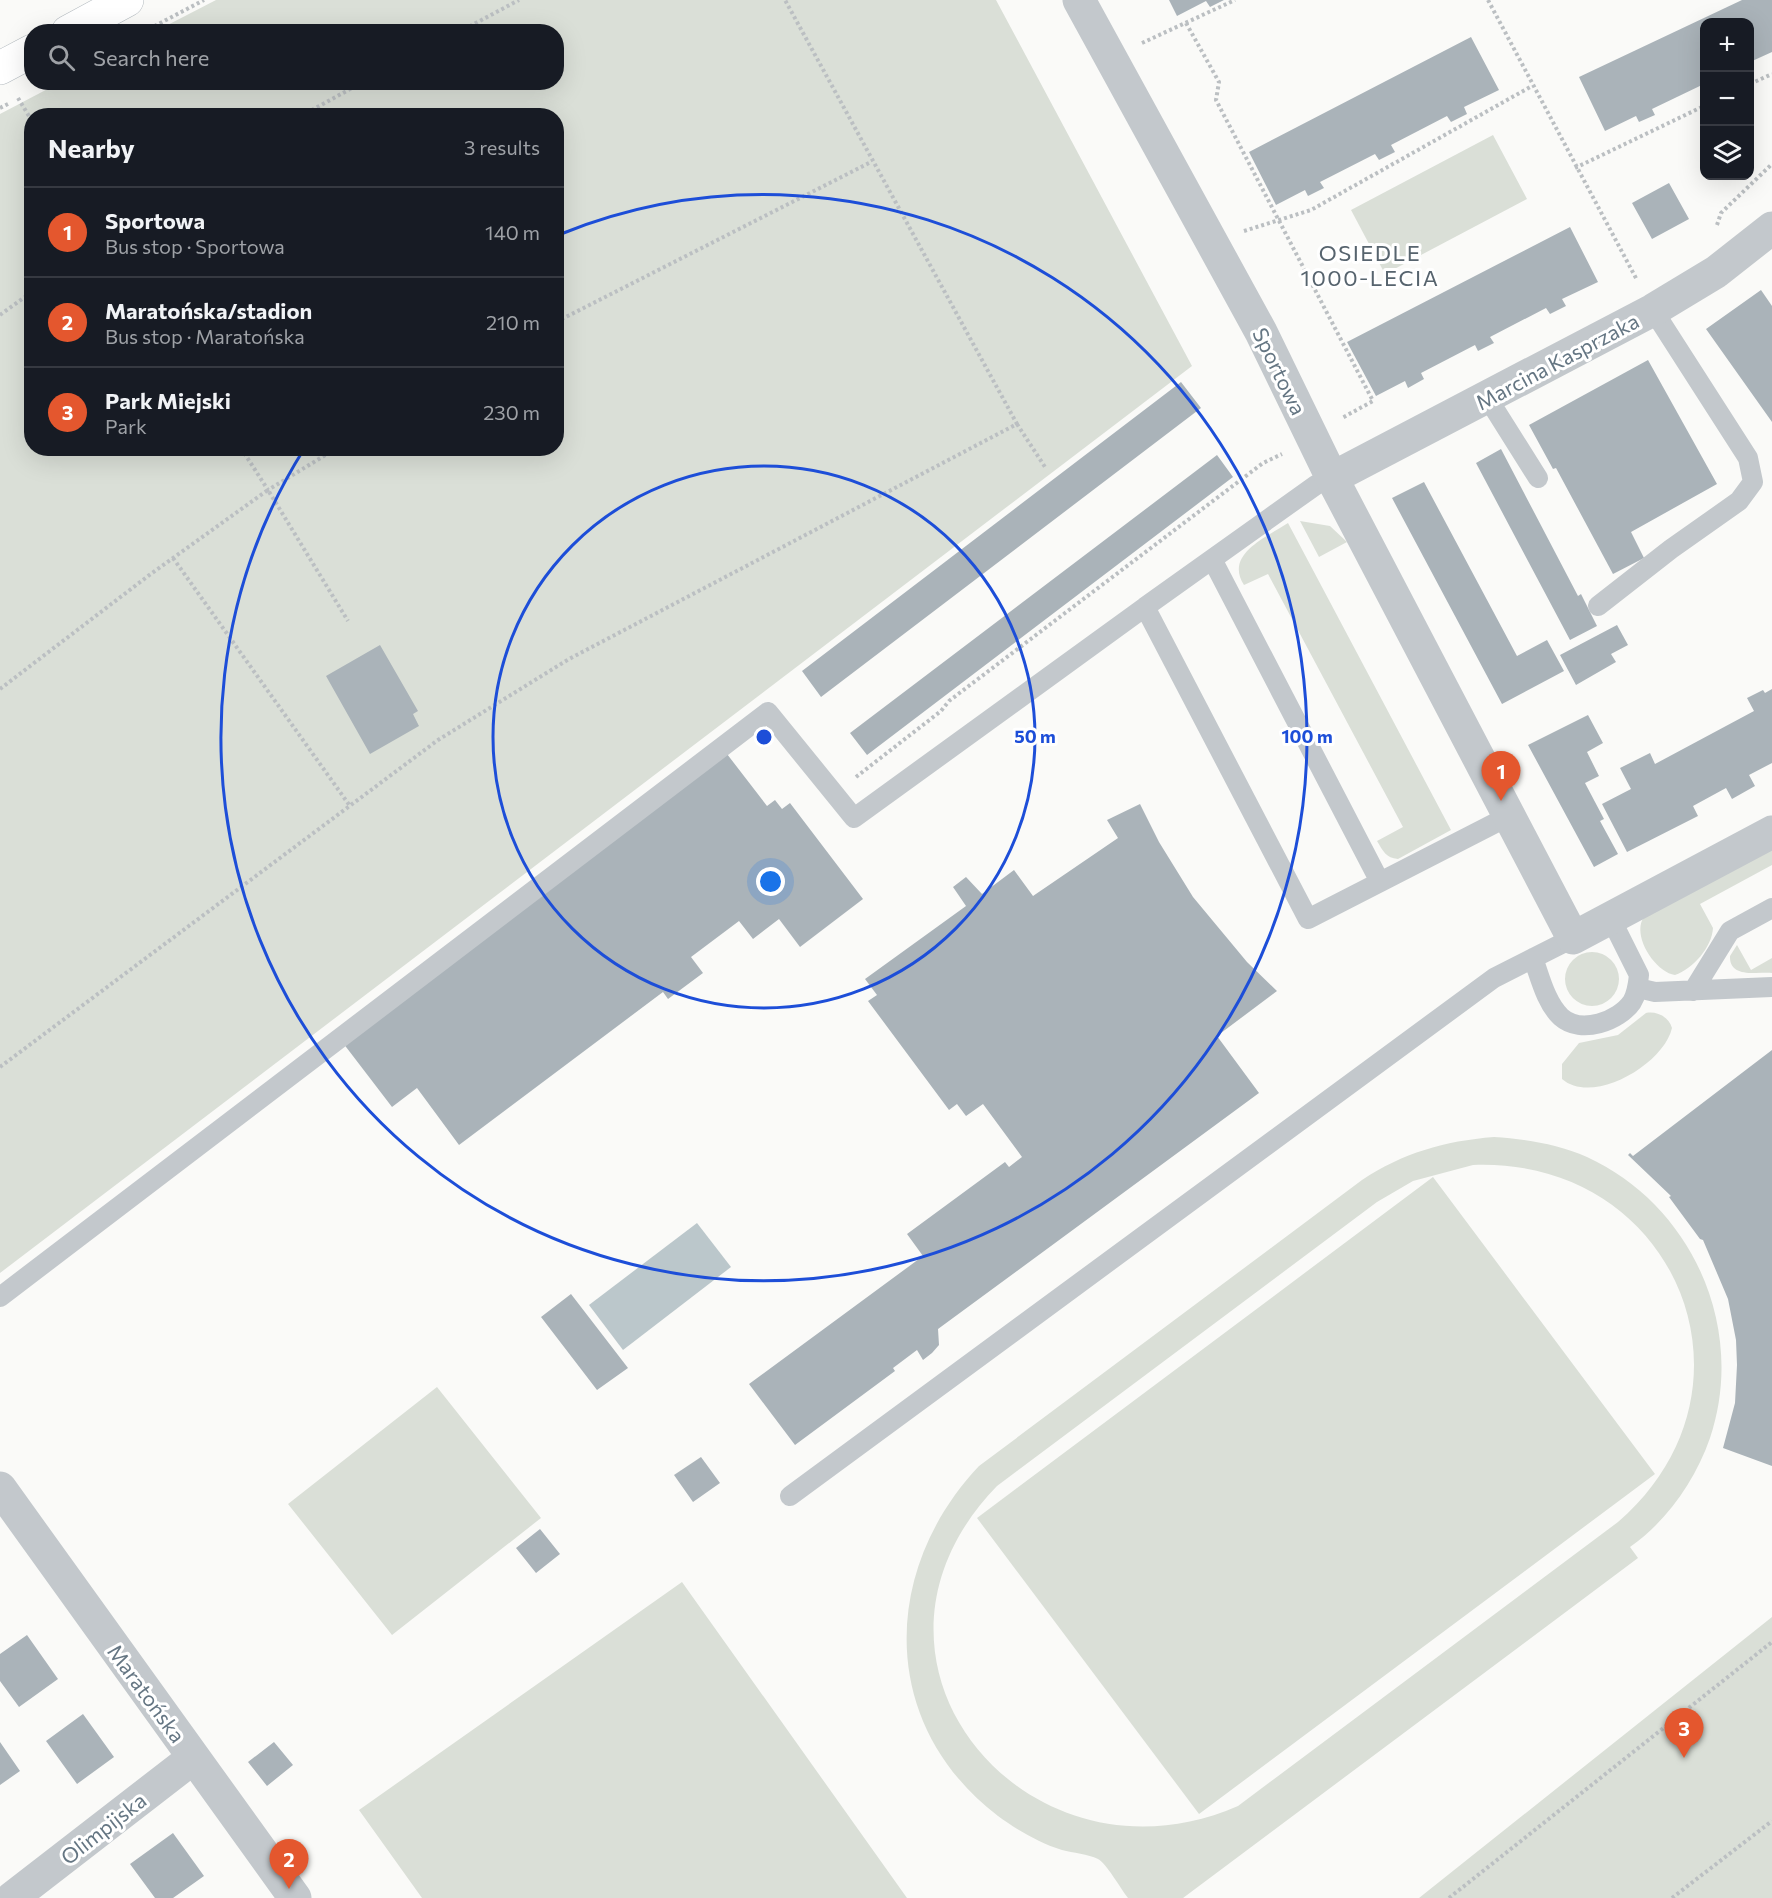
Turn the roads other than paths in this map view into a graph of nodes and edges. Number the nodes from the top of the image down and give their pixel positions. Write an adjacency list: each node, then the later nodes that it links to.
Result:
1 (127, 0): 3 (street)
2 (1079, 0): 9 (street, Sportowa)
3 (83, 24)
4 (24, 55): 5 (street)
5 (0, 68)
6 (1772, 228): 7 (street, Marcina Kasprzaka)
7 (1647, 299): 8 (street, Marcina Kasprzaka); 12 (lane)
8 (1487, 397): 9 (street, Marcina Kasprzaka); 10 (lane)
9 (1332, 478): 11 (lane); 14 (street, Sportowa)
10 (1538, 478)
11 (1212, 560): 13 (lane); 16 (lane)
12 (1598, 606)
13 (1145, 607): 16 (lane); 24 (lane)
14 (1509, 816): 16 (lane); 19 (street, Sportowa)
15 (1772, 832): 18 (street)
16 (1380, 882)
17 (1772, 908): 23 (lane)
18 (1611, 919): 19 (street); 22 (lane)
19 (1573, 938): 20 (lane)
20 (1533, 958): 22 (lane); 26 (lane)
21 (1772, 987): 23 (lane)
22 (1638, 988): 23 (lane)
23 (1693, 991)
24 (0, 1297)
25 (0, 1488): 27 (street, Maratońska)
26 (790, 1496)
27 (193, 1758): 28 (street, Olimpijska); 29 (street, Maratońska)
28 (12, 1898)
29 (295, 1898)

